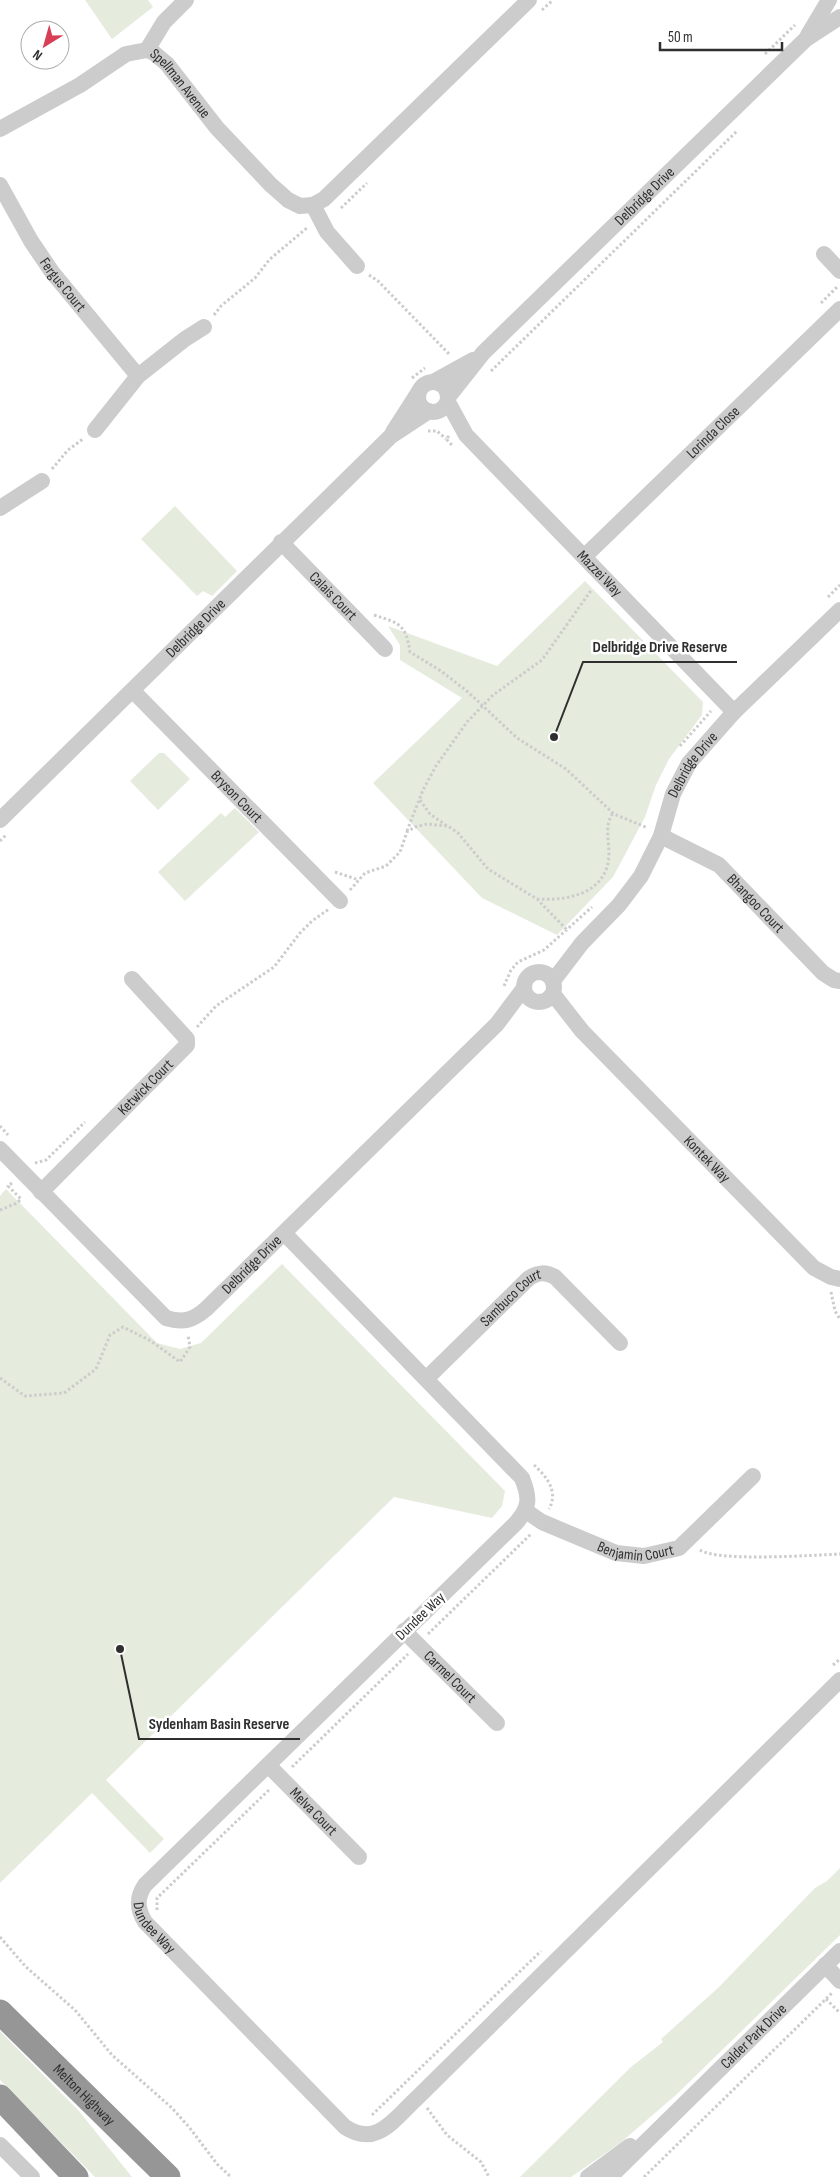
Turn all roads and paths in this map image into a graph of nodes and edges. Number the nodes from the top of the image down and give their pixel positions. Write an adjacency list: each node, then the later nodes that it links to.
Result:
1 (186, 0): 7 (street)
2 (529, 0): 12 (street)
3 (830, 0): 4 (street); 6 (street, Delbridge Drive)
4 (840, 16): 6 (street, Delbridge Drive)
5 (801, 19): 8 (path)
6 (806, 39): 19 (street, Delbridge Drive)
7 (147, 50): 10 (street, Spellman Avenue); 12 (street, Spellman Avenue)
8 (758, 61)
9 (740, 128): 22 (path)
10 (0, 129)
11 (0, 185): 23 (street, Fergus Court)
12 (313, 205): 15 (street)
13 (305, 222): 18 (path)
14 (824, 254): 16 (street)
15 (357, 266): 20 (path)
16 (840, 271)
17 (840, 309): 35 (street, Lorinda Close)
18 (204, 327): 23 (street)
19 (483, 353): 24 (street, Delbridge Drive); 26 (street, Delbridge Drive)
20 (447, 359)
21 (430, 364): 25 (path)
22 (490, 372)
23 (138, 376): 28 (street)
24 (435, 381): 25 (street); 26 (street)
25 (413, 387): 27 (street); 30 (street, Delbridge Drive)
26 (448, 399): 27 (street); 29 (street, Mazzei Way)
27 (430, 412): 29 (street, Mazzei Way); 30 (street, Delbridge Drive)
28 (95, 430): 32 (path)
29 (461, 432): 31 (path); 35 (street, Mazzei Way)
30 (391, 436): 34 (street, Delbridge Drive)
31 (453, 446)
32 (42, 481): 33 (street)
33 (0, 508)
34 (281, 542): 40 (street, Calais Court); 42 (street, Delbridge Drive)
35 (586, 556): 46 (street, Mazzei Way)
36 (585, 582): 37 (path)
37 (592, 589): 38 (path); 44 (path)
38 (598, 596)
39 (840, 610): 46 (street, Delbridge Drive)
40 (385, 649)
41 (410, 652): 44 (path)
42 (133, 691): 49 (street, Delbridge Drive); 56 (street, Bryson Court)
43 (704, 704): 45 (path)
44 (480, 706): 47 (path); 48 (path)
45 (711, 711)
46 (734, 712): 54 (street, Delbridge Drive)
47 (420, 799): 50 (path); 52 (path)
48 (613, 813): 51 (path); 55 (path)
49 (0, 820)
50 (448, 826): 52 (path); 55 (path)
51 (646, 827): 53 (path); 54 (path)
52 (407, 832): 56 (path)
53 (643, 834)
54 (661, 836): 59 (street, Delbridge Drive); 61 (street, Bhangoo Court)
55 (537, 899): 58 (path)
56 (340, 901): 64 (path)
57 (599, 901): 58 (path)
58 (568, 931): 62 (path)
59 (582, 943): 63 (street, Delbridge Drive); 63 (street, Delbridge Drive)
60 (132, 979): 64 (street)
61 (840, 981)
62 (501, 991)
63 (541, 993): 70 (street, Delbridge Drive); 71 (street, Kontek Way)
64 (187, 1039): 68 (street, Ketwick Court)
65 (0, 1126): 66 (path)
66 (6, 1144): 69 (street)
67 (29, 1156): 68 (path)
68 (53, 1180): 69 (street, Ketwick Court)
69 (41, 1192): 72 (street)
70 (284, 1233): 72 (street, Delbridge Drive); 75 (street)
71 (840, 1279)
72 (186, 1322): 74 (path)
73 (620, 1343): 75 (street, Sambuco Court)
74 (0, 1378)
75 (426, 1380): 78 (street)
76 (530, 1460): 79 (path)
77 (753, 1476): 80 (street, Benjamin Court)
78 (526, 1511): 79 (street, Benjamin Court); 82 (street, Dundee Way)
79 (542, 1522): 80 (street, Benjamin Court); 83 (path)
80 (687, 1540): 81 (path)
81 (840, 1554)
82 (404, 1631): 83 (street, Carmel Court); 87 (street, Dundee Way)
83 (418, 1644): 86 (street, Carmel Court); 88 (path)
84 (840, 1658): 85 (path)
85 (833, 1676): 100 (street, Dundee Way)
86 (497, 1723)
87 (268, 1765): 88 (street, Melva Court); 100 (street, Dundee Way)
88 (281, 1778): 89 (street, Melva Court); 90 (path)
89 (359, 1857)
90 (157, 1910)
91 (0, 1937): 107 (path)
92 (544, 1947): 98 (path)
93 (840, 1950): 94 (street, Calder Park Drive)
94 (825, 1965): 95 (street); 102 (street, Calder Park Drive)
95 (840, 1980)
96 (0, 2012): 106 (highway, Melton Highway)
97 (840, 2013): 111 (path)
98 (403, 2085): 100 (path); 101 (path)
99 (0, 2097): 105 (highway)
100 (417, 2098): 108 (path)
101 (365, 2116)
102 (667, 2121): 109 (street, Calder Park Drive); 110 (street, Calder Park Drive)
103 (0, 2144): 104 (street)
104 (32, 2177)
105 (76, 2177)
106 (168, 2177)
107 (231, 2177)
108 (489, 2177)
109 (588, 2177)
110 (610, 2177)
111 (644, 2177)

